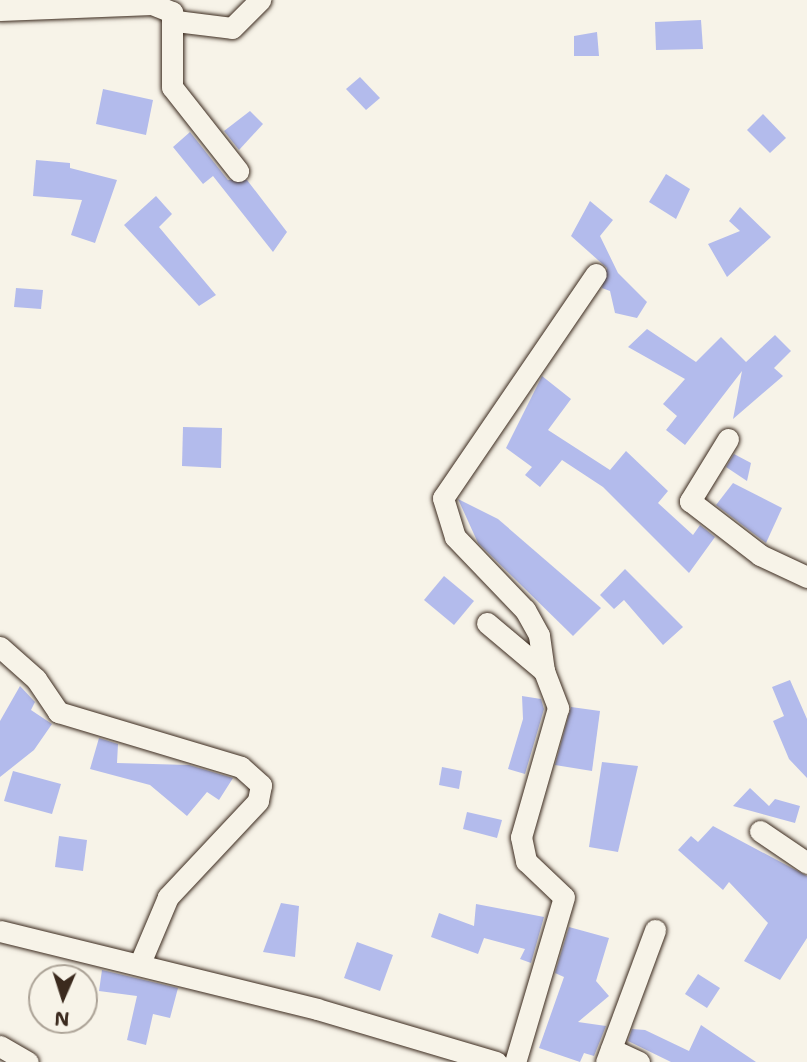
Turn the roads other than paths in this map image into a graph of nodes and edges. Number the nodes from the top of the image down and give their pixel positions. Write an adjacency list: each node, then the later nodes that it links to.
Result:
1 (260, 0): 3 (street)
2 (0, 10): 3 (street)
3 (176, 21): 4 (street)
4 (238, 171)
5 (596, 274): 10 (street)
6 (728, 439): 7 (street)
7 (807, 577)
8 (487, 622): 10 (street)
9 (0, 647): 15 (street)
10 (544, 671): 20 (street)
11 (760, 831): 12 (street)
12 (807, 863)
13 (655, 930): 17 (street)
14 (0, 931): 15 (street)
15 (140, 962): 19 (street)
16 (0, 1046): 18 (street)
17 (608, 1056): 21 (street)
18 (28, 1062)
19 (496, 1062)
20 (515, 1062)
21 (639, 1062)

